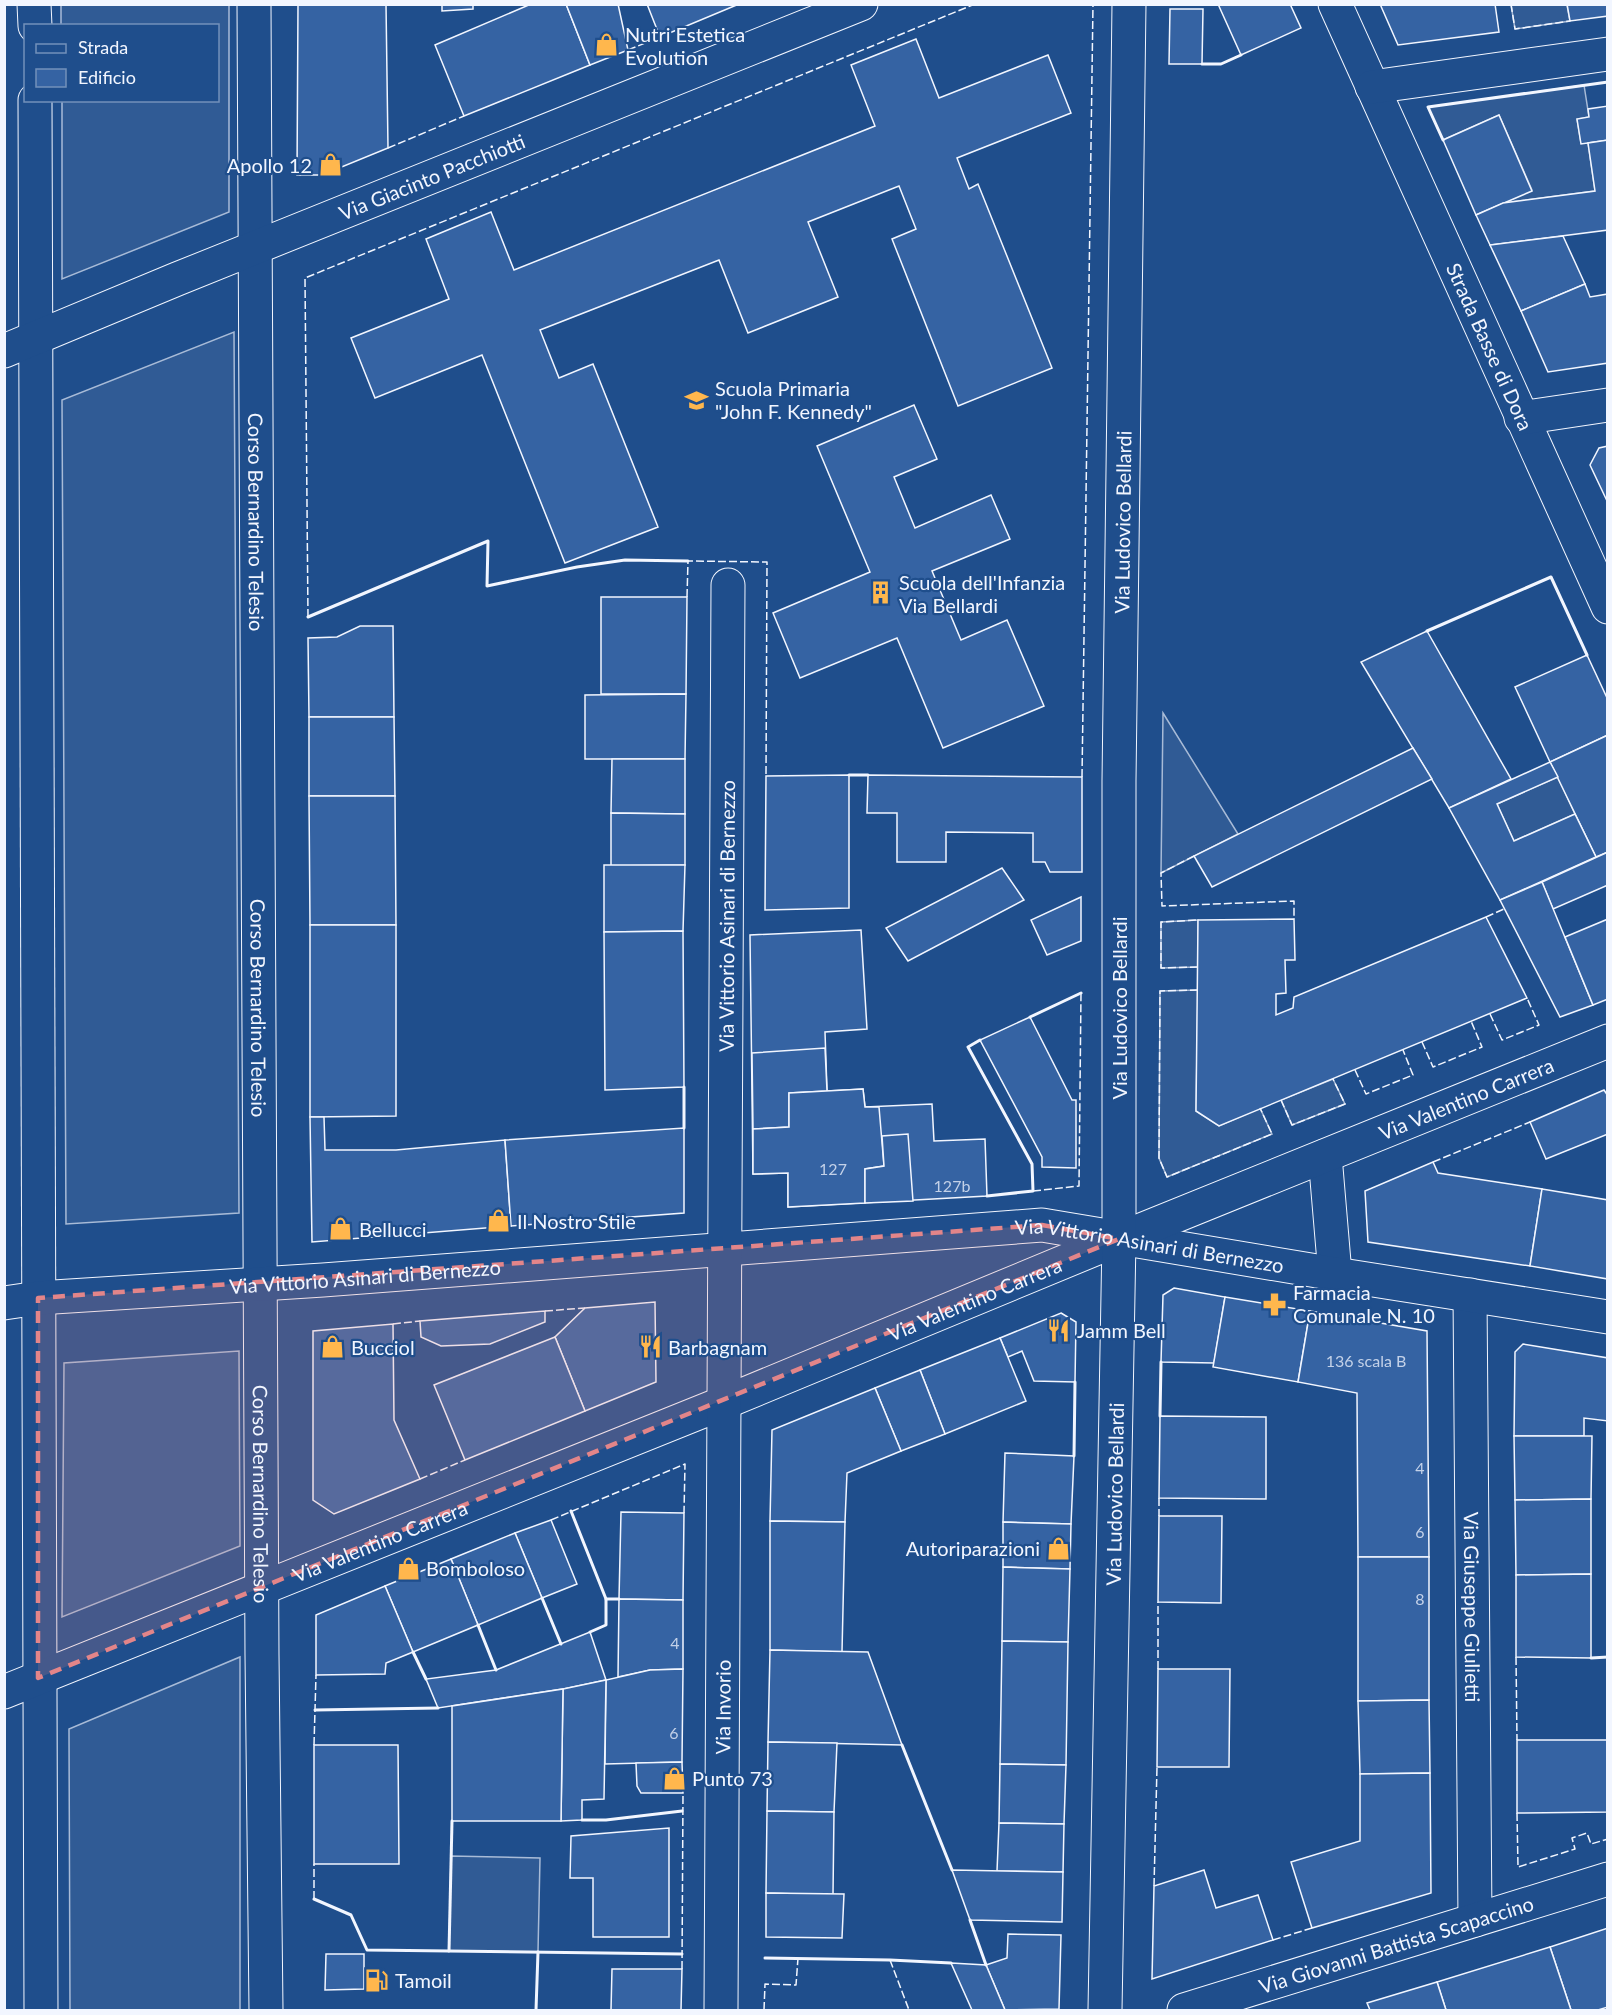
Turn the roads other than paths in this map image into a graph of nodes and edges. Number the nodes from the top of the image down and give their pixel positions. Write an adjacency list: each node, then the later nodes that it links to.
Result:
1 (34, 4): 6 (street)
2 (254, 4): 10 (street, Corso Bernardino Telesio)
3 (861, 4): 10 (street, Via Giacinto Pacchiotti)
4 (1129, 4): 19 (street, Via Ludovico Bellardi)
5 (1335, 4): 8 (street, Strada Basse di Dora)
6 (35, 24)
7 (1608, 54): 8 (street)
8 (1372, 87): 14 (street, Strada Basse di Dora)
9 (35, 102): 11 (street)
10 (255, 248): 11 (street, Via Giacinto Pacchiotti); 22 (street, Corso Bernardino Telesio)
11 (37, 337): 12 (street, Via Giacinto Pacchiotti); 24 (street)
12 (4, 351)
13 (1608, 405): 14 (street)
14 (1521, 418): 16 (street, Strada Basse di Dora)
15 (728, 585): 20 (street, Via Vittorio Asinari di Bernezzo)
16 (1608, 607)
17 (1608, 1041): 18 (street, Via Valentino Carrera)
18 (1325, 1156): 19 (street, Via Valentino Carrera); 21 (street)
19 (1119, 1239): 20 (street, Via Vittorio Asinari di Bernezzo); 21 (street, Via Vittorio Asinari di Bernezzo); 27 (street, Via Valentino Carrera); 36 (street, Via Ludovico Bellardi)
20 (725, 1248): 22 (street, Via Vittorio Asinari di Bernezzo); 27 (street)
21 (1335, 1274): 23 (street, Via Vittorio Asinari di Bernezzo)
22 (261, 1284): 24 (street, Via Vittorio Asinari di Bernezzo); 28 (street, Corso Bernardino Telesio)
23 (1470, 1295): 26 (street, Via Vittorio Asinari di Bernezzo); 32 (street, Via Giuseppe Giulietti)
24 (38, 1298): 25 (street, Via Vittorio Asinari di Bernezzo); 29 (street)
25 (4, 1303)
26 (1608, 1317)
27 (723, 1403): 28 (street, Via Valentino Carrera); 35 (street, Via Invorio)
28 (263, 1589): 29 (street, Via Valentino Carrera); 34 (street, Corso Bernardino Telesio)
29 (38, 1678): 30 (street, Via Valentino Carrera); 33 (street)
30 (4, 1692)
31 (1608, 1879): 32 (street, Via Giovanni Battista Scapaccino)
32 (1475, 1920): 37 (street, Via Giovanni Battista Scapaccino)
33 (41, 2010)
34 (266, 2010)
35 (720, 2010)
36 (1105, 2010)
37 (1184, 2010)

